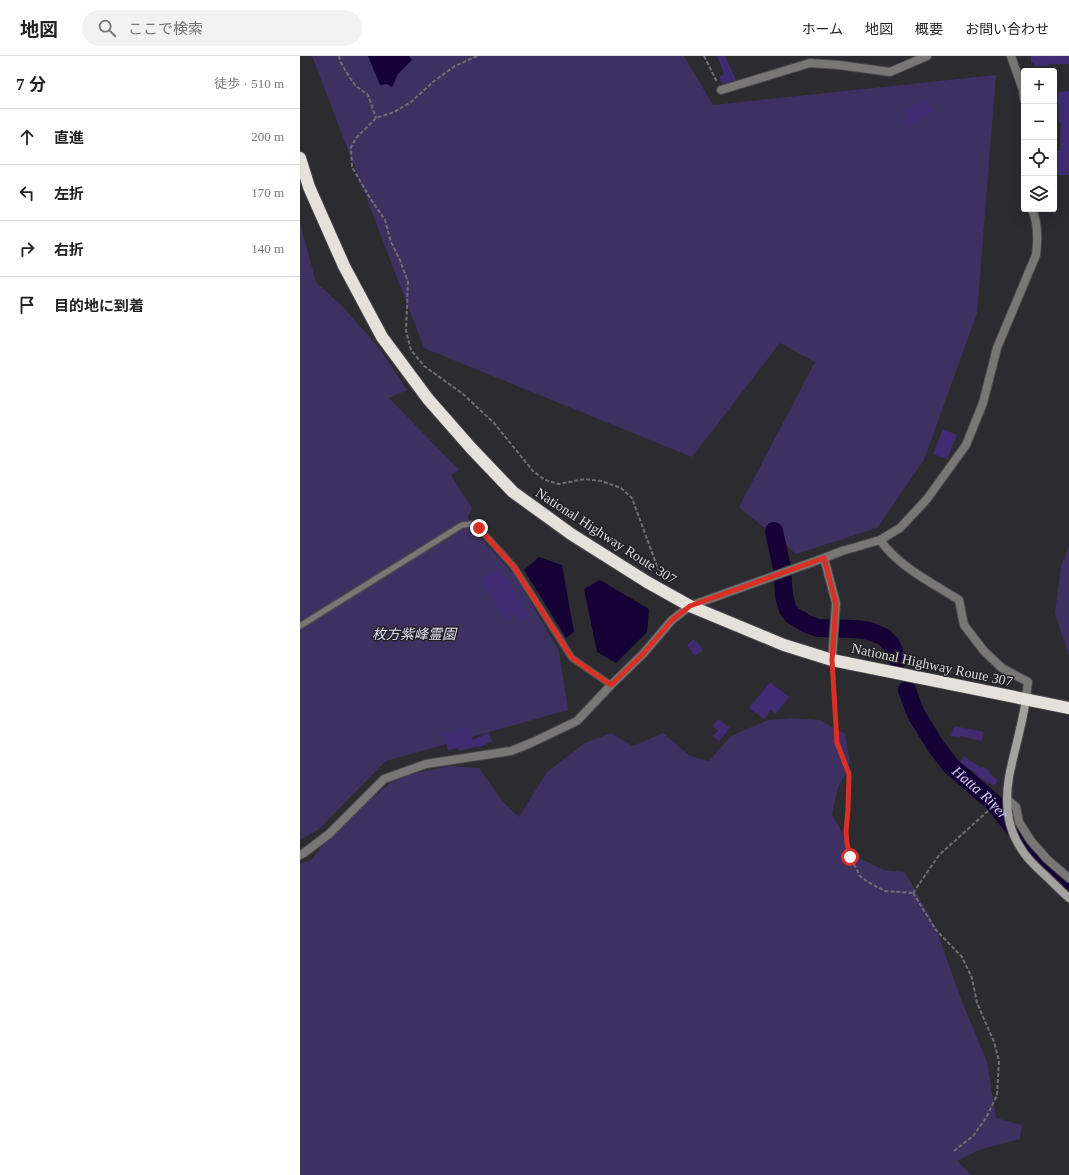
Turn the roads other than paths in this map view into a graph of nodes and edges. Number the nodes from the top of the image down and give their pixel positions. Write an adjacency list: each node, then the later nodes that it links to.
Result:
1 (927, 56): 4 (street)
2 (1011, 56): 3 (street)
3 (1021, 84)
4 (721, 90)
5 (300, 158): 9 (highway, National Highway Route 307)
6 (1034, 212): 7 (street)
7 (880, 540): 8 (street); 13 (street)
8 (824, 558): 9 (street); 11 (street)
9 (690, 606): 11 (highway, National Highway Route 307); 12 (street)
10 (300, 626): 12 (lane)
11 (832, 660): 13 (highway, National Highway Route 307)
12 (611, 685): 16 (street)
13 (1026, 699): 14 (highway, National Highway Route 307); 15 (street)
14 (1069, 708)
15 (1007, 799): 17 (street); 18 (street)
16 (300, 855)
17 (1069, 878)
18 (1069, 898)

